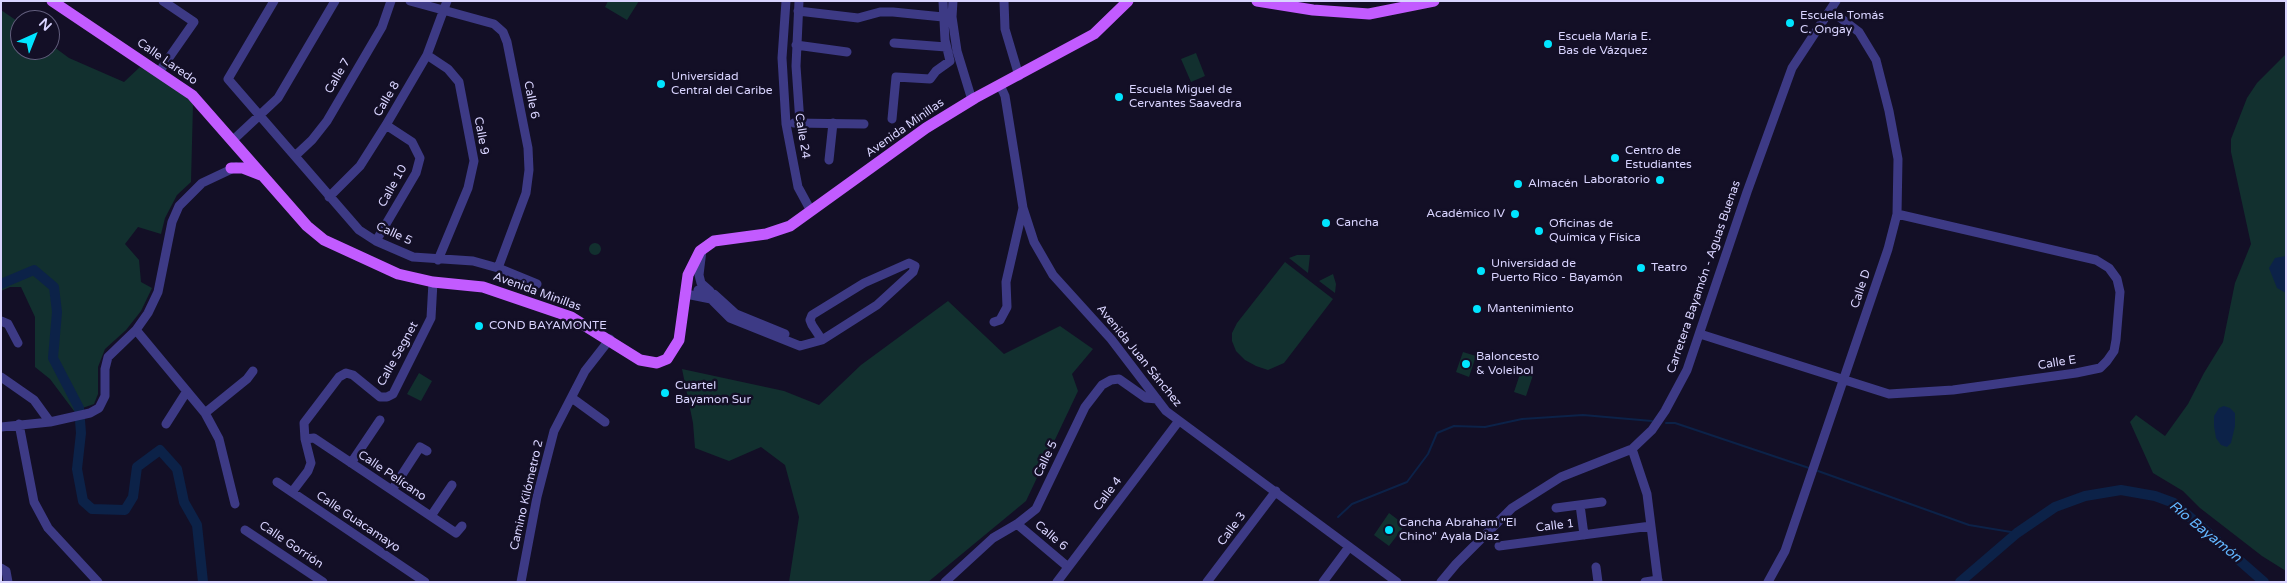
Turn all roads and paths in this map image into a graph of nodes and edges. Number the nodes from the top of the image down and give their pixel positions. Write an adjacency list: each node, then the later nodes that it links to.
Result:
1 (52, 1): 26 (main road, Calle Laredo)
2 (163, 1): 26 (street)
3 (274, 1): 30 (street, Calle 5)
4 (335, 1): 30 (street)
5 (392, 1): 38 (street, Calle 7)
6 (410, 1): 16 (street, Calle 6)
7 (786, 1): 34 (street, Calle 24)
8 (799, 1): 19 (street)
9 (943, 1): 20 (street)
10 (953, 1): 29 (street)
11 (1004, 1): 27 (street)
12 (1128, 1): 27 (main road, Avenida Minillas)
13 (1257, 1): 17 (main road)
14 (1433, 1): 17 (main road)
15 (1836, 1): 18 (street, Carretera Bayamón - Aguas Buenas)
16 (446, 6): 25 (street, Calle 8); 50 (street, Calle 6)
17 (1314, 6)
18 (1830, 10): 46 (street, Calle D); 58 (street, Carretera Bayamón - Aguas Buenas)
19 (798, 11): 20 (street); 22 (street)
20 (943, 17): 23 (street)
21 (894, 43): 23 (street)
22 (796, 45): 24 (street); 32 (street)
23 (946, 47): 31 (street)
24 (847, 52)
25 (427, 56): 36 (street, Calle 8); 49 (street, Calle 9)
26 (159, 72): 37 (main road, Calle Laredo)
27 (1019, 76): 28 (main road, Avenida Minillas)
28 (1000, 85): 29 (main road, Avenida Minillas); 44 (street, Avenida Juan Sánchez)
29 (972, 100): 45 (main road, Avenida Minillas)
30 (260, 116): 37 (street); 38 (street, Calle 5)
31 (892, 119)
32 (800, 123): 33 (street); 34 (street)
33 (833, 123): 35 (street); 39 (street)
34 (786, 124): 45 (street, Calle 24)
35 (864, 124)
36 (386, 125): 43 (street, Calle 8); 47 (street, Calle 10)
37 (236, 137): 40 (main road, Calle Laredo)
38 (295, 156): 43 (street, Calle 5)
39 (829, 160)
40 (251, 162): 41 (street); 42 (main road, Avenida Minillas)
41 (231, 168): 42 (main road); 57 (street)
42 (265, 178): 51 (main road, Avenida Minillas)
43 (329, 197): 47 (street, Calle 5)
44 (1023, 208): 56 (street); 68 (street, Avenida Juan Sánchez)
45 (811, 211): 48 (main road, Avenida Minillas)
46 (1897, 214): 65 (street, Calle D); 65 (street, Calle E)
47 (376, 242): 49 (street, Calle 5)
48 (702, 250): 53 (main road, Avenida Minillas); 54 (street)
49 (438, 260): 50 (street, Calle 5)
50 (498, 268): 52 (street, Calle 5)
51 (433, 282): 59 (main road, Avenida Minillas); 77 (street, Calle Segnet)
52 (538, 283)
53 (686, 291): 54 (street); 59 (main road, Avenida Minillas); 62 (street)
54 (710, 292): 62 (street)
55 (1, 321): 61 (street)
56 (994, 322)
57 (136, 330): 66 (street); 71 (street)
58 (1700, 334): 65 (street, Calle E); 78 (street, Carretera Bayamón - Aguas Buenas)
59 (610, 339): 67 (street, Camino Kilómetro 2)
60 (822, 340): 60 (street); 62 (street)
61 (18, 343)
62 (804, 345)
63 (253, 371): 69 (street)
64 (1, 377): 71 (street)
65 (1844, 381): 115 (street, Calle D)
66 (187, 391): 69 (street); 75 (street)
67 (572, 398): 72 (street); 106 (street, Camino Kilómetro 2)
68 (1157, 399): 73 (street, Avenida Juan Sánchez); 91 (street, Calle 5)
69 (205, 413): 87 (street)
70 (380, 420): 80 (street)
71 (50, 422): 74 (street)
72 (605, 422)
73 (1178, 422): 84 (street, Avenida Juan Sánchez); 98 (street, Calle 4)
74 (19, 424): 76 (street); 103 (street)
75 (166, 424)
76 (1, 427)
77 (304, 439): 80 (street, Calle Pelícano); 85 (street, Calle Segnet)
78 (1632, 449): 93 (street); 112 (street, Carretera Bayamón - Aguas Buenas)
79 (427, 451): 83 (street)
80 (351, 463): 83 (street, Calle Pelícano)
81 (278, 482): 85 (street, Calle Guacamayo)
82 (452, 485): 90 (street)
83 (392, 490): 90 (street, Calle Pelícano)
84 (1276, 491): 97 (street, Avenida Juan Sánchez); 109 (street, Calle 3)
85 (292, 492): 105 (street, Calle Guacamayo)
86 (1602, 502): 88 (street)
87 (235, 504)
88 (1580, 505): 89 (street); 95 (street, Calle 1)
89 (1556, 508)
90 (431, 516): 92 (street, Calle Pelícano)
91 (1017, 524): 98 (street, Calle 6); 107 (street, Calle 5)
92 (462, 526)
93 (1651, 526): 95 (street, Calle 1); 101 (street)
94 (245, 530): 104 (street, Calle Gorrión)
95 (1584, 535): 96 (street, Calle 1)
96 (1499, 546)
97 (1349, 547): 110 (street); 111 (street, Avenida Juan Sánchez)
98 (1068, 567): 108 (street, Calle 4)
99 (1596, 567): 113 (street)
100 (1, 568): 102 (street)
101 (1658, 581): 114 (street)
102 (8, 582)
103 (98, 582)
104 (323, 582)
105 (425, 582)
106 (521, 582)
107 (945, 582)
108 (1057, 582)
109 (1207, 582)
110 (1323, 582)
111 (1396, 582)
112 (1441, 582)
113 (1598, 582)
114 (1645, 582)
115 (1768, 582)

